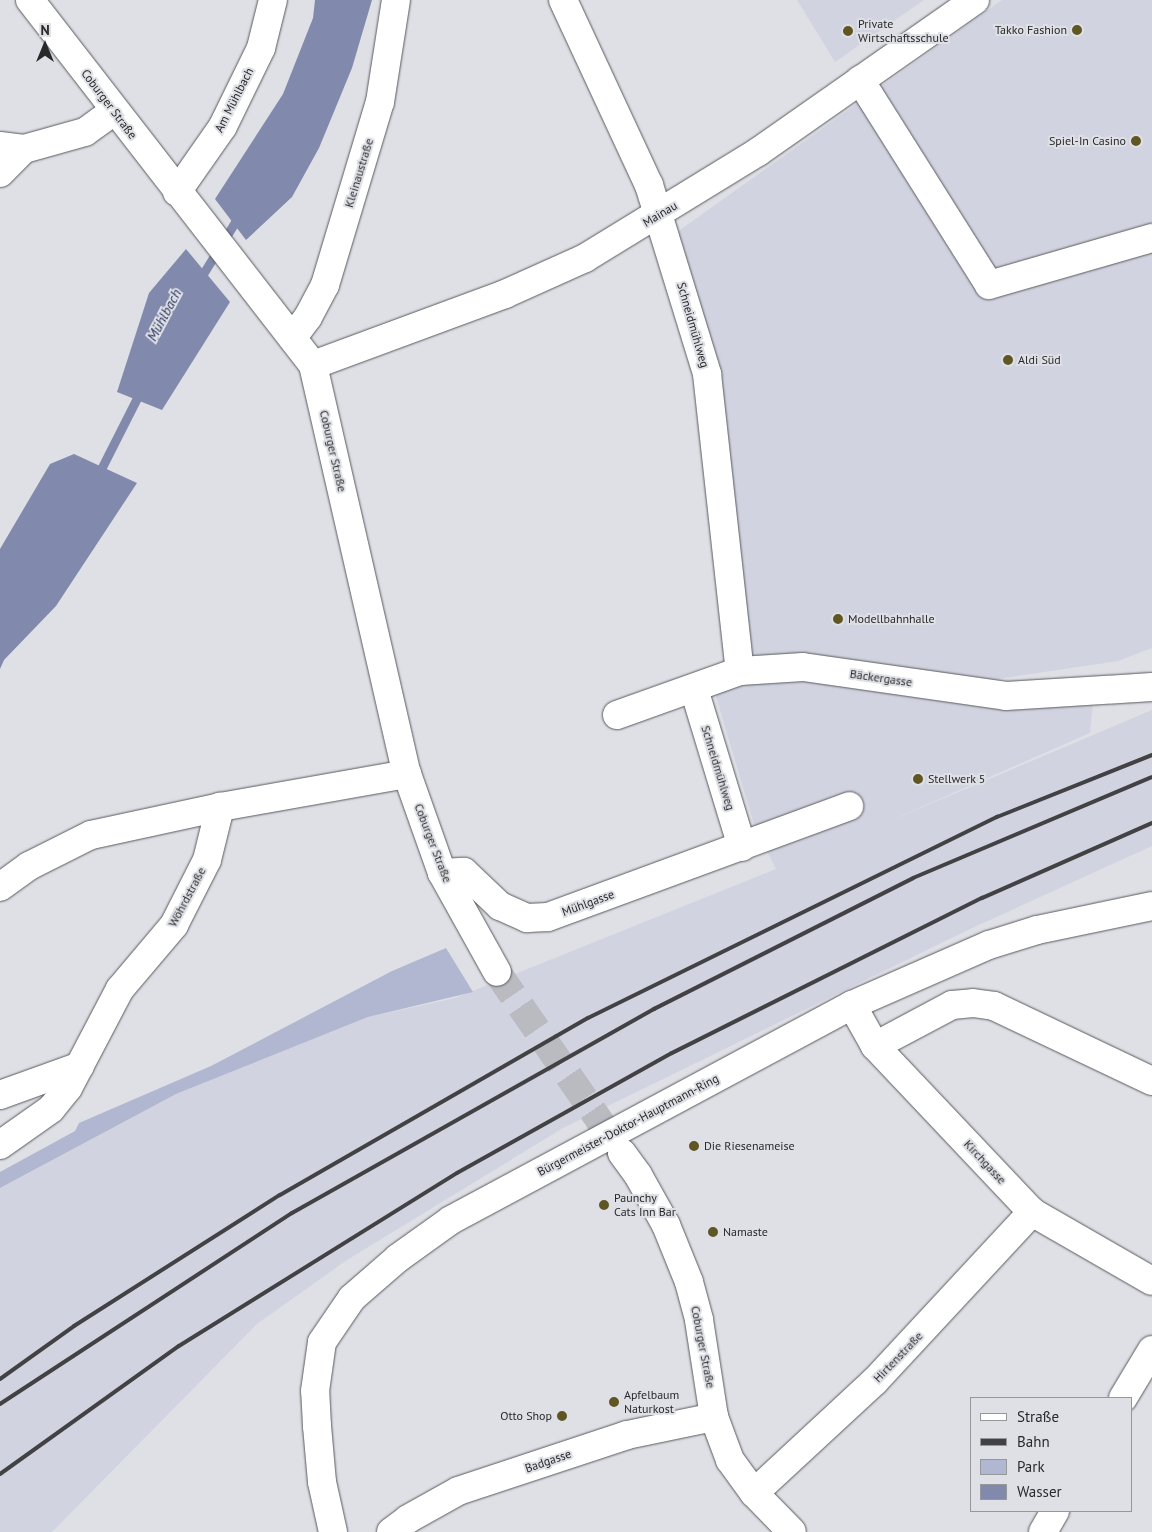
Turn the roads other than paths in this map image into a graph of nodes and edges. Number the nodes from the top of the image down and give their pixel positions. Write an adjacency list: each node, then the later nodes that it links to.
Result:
1 (30, 0): 7 (street, Coburger Straße)
2 (274, 0): 10 (street, Am Mühlbach)
3 (396, 0): 13 (street, Kleinaustraße)
4 (563, 0): 11 (street, Schneidmühlweg)
5 (975, 0): 6 (street, Mainau)
6 (860, 80): 11 (street, Mainau); 12 (street)
7 (114, 112): 8 (street); 10 (street, Coburger Straße)
8 (12, 147): 9 (street)
9 (0, 173)
10 (183, 200): 13 (street, Coburger Straße)
11 (659, 215): 14 (street, Mainau); 15 (street, Schneidmühlweg)
12 (1152, 238)
13 (293, 337): 14 (street, Coburger Straße)
14 (313, 366): 19 (street, Coburger Straße)
15 (740, 671): 16 (street, Bäckergasse); 17 (street, Bäckergasse)
16 (1152, 687)
17 (694, 689): 18 (street, Bäckergasse); 22 (street, Schneidmühlweg)
18 (617, 715)
19 (407, 774): 21 (street); 23 (street, Coburger Straße)
20 (849, 806): 22 (street, Mühlgasse)
21 (220, 807): 24 (street); 31 (street, Wöhrdstraße)
22 (742, 847): 23 (street, Mühlgasse)
23 (442, 873): 28 (street, Coburger Straße)
24 (0, 887)
25 (1152, 906): 26 (street, Bürgermeister-Doktor-Hauptmann-Ring)
26 (1105, 914): 27 (street); 29 (street, Bürgermeister-Doktor-Hauptmann-Ring)
27 (1152, 928)
28 (497, 972)
29 (852, 1005): 30 (street, Kirchgasse); 43 (street, Bürgermeister-Doktor-Hauptmann-Ring)
30 (875, 1046): 32 (street); 36 (street, Kirchgasse)
31 (80, 1066): 33 (street); 34 (street, Wöhrdstraße)
32 (1152, 1081)
33 (0, 1095)
34 (0, 1145)
35 (622, 1153): 40 (street, Coburger Straße)
36 (1032, 1212): 37 (street, Kirchgasse); 41 (street, Hirtenstraße)
37 (1152, 1282)
38 (1152, 1350): 39 (street)
39 (1124, 1397)
40 (714, 1417): 41 (street, Coburger Straße); 44 (street, Badgasse)
41 (754, 1493): 45 (street, Coburger Straße)
42 (1054, 1512): 46 (street)
43 (332, 1532)
44 (391, 1532)
45 (792, 1532)
46 (1043, 1532)

